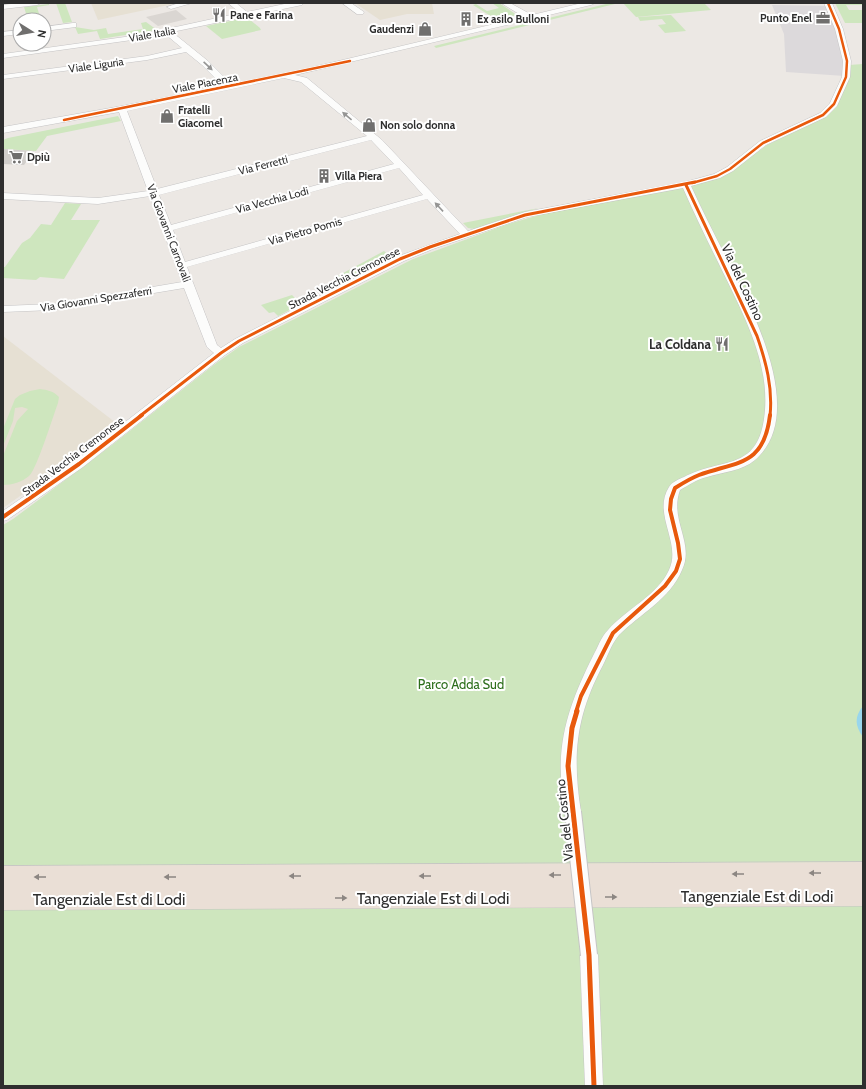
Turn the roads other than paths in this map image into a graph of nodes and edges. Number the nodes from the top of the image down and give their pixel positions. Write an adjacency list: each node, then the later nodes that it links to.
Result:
1 (37, 3): 9 (street)
2 (188, 3): 10 (street)
3 (232, 3): 12 (street)
4 (299, 3): 12 (street, Viale Italia)
5 (346, 3): 11 (street)
6 (505, 3): 13 (street)
7 (591, 3): 13 (street, Viale Piacenza)
8 (828, 3): 30 (street, Strada Vecchia Cremonese)
9 (3, 7)
10 (171, 7)
11 (360, 12)
12 (247, 14): 16 (street, Viale Italia)
13 (530, 17): 21 (street, Viale Piacenza)
14 (73, 26): 15 (street)
15 (52, 28)
16 (167, 32): 17 (street, Viale Italia); 18 (street)
17 (52, 46)
18 (188, 49): 23 (street, Viale Liguria); 25 (street, one-way to 25)
19 (18, 52): 20 (street, Viale Italia)
20 (3, 56)
21 (309, 70): 22 (street, Viale Piacenza); 24 (street)
22 (284, 76): 24 (street); 25 (street, Viale Piacenza)
23 (3, 77)
24 (304, 80): 28 (street, one-way to 24)
25 (229, 88): 26 (street, Viale Piacenza)
26 (122, 109): 27 (street, Viale Piacenza); 31 (street, Via Giovanni Carnovali)
27 (3, 131)
28 (373, 137): 29 (street); 31 (street, Via Ferretti)
29 (400, 165): 33 (street); 34 (street, Via Vecchia Lodi)
30 (686, 185): 35 (street, Strada Vecchia Cremonese); 44 (street, Via del Costino, bridge)
31 (154, 193): 32 (street, Via Ferretti); 34 (street, Via Giovanni Carnovali)
32 (3, 196)
33 (429, 196): 35 (street, one-way to 33); 36 (street, Via Pietro Pomis)
34 (167, 229): 36 (street, Via Giovanni Carnovali)
35 (466, 235): 39 (street, Strada Vecchia Cremonese)
36 (181, 266): 37 (street, Via Giovanni Carnovali)
37 (188, 284): 38 (street, Via Giovanni Spezzaferri); 39 (street, Via Giovanni Carnovali)
38 (3, 309)
39 (221, 352): 40 (street, Strada Vecchia Cremonese)
40 (3, 518)
41 (3, 877): 42 (highway, Tangenziale Est di Lodi, one-way to 41)
42 (860, 884): 43 (highway, Tangenziale Est di Lodi, one-way to 42)
43 (3, 899)
44 (594, 1086)

